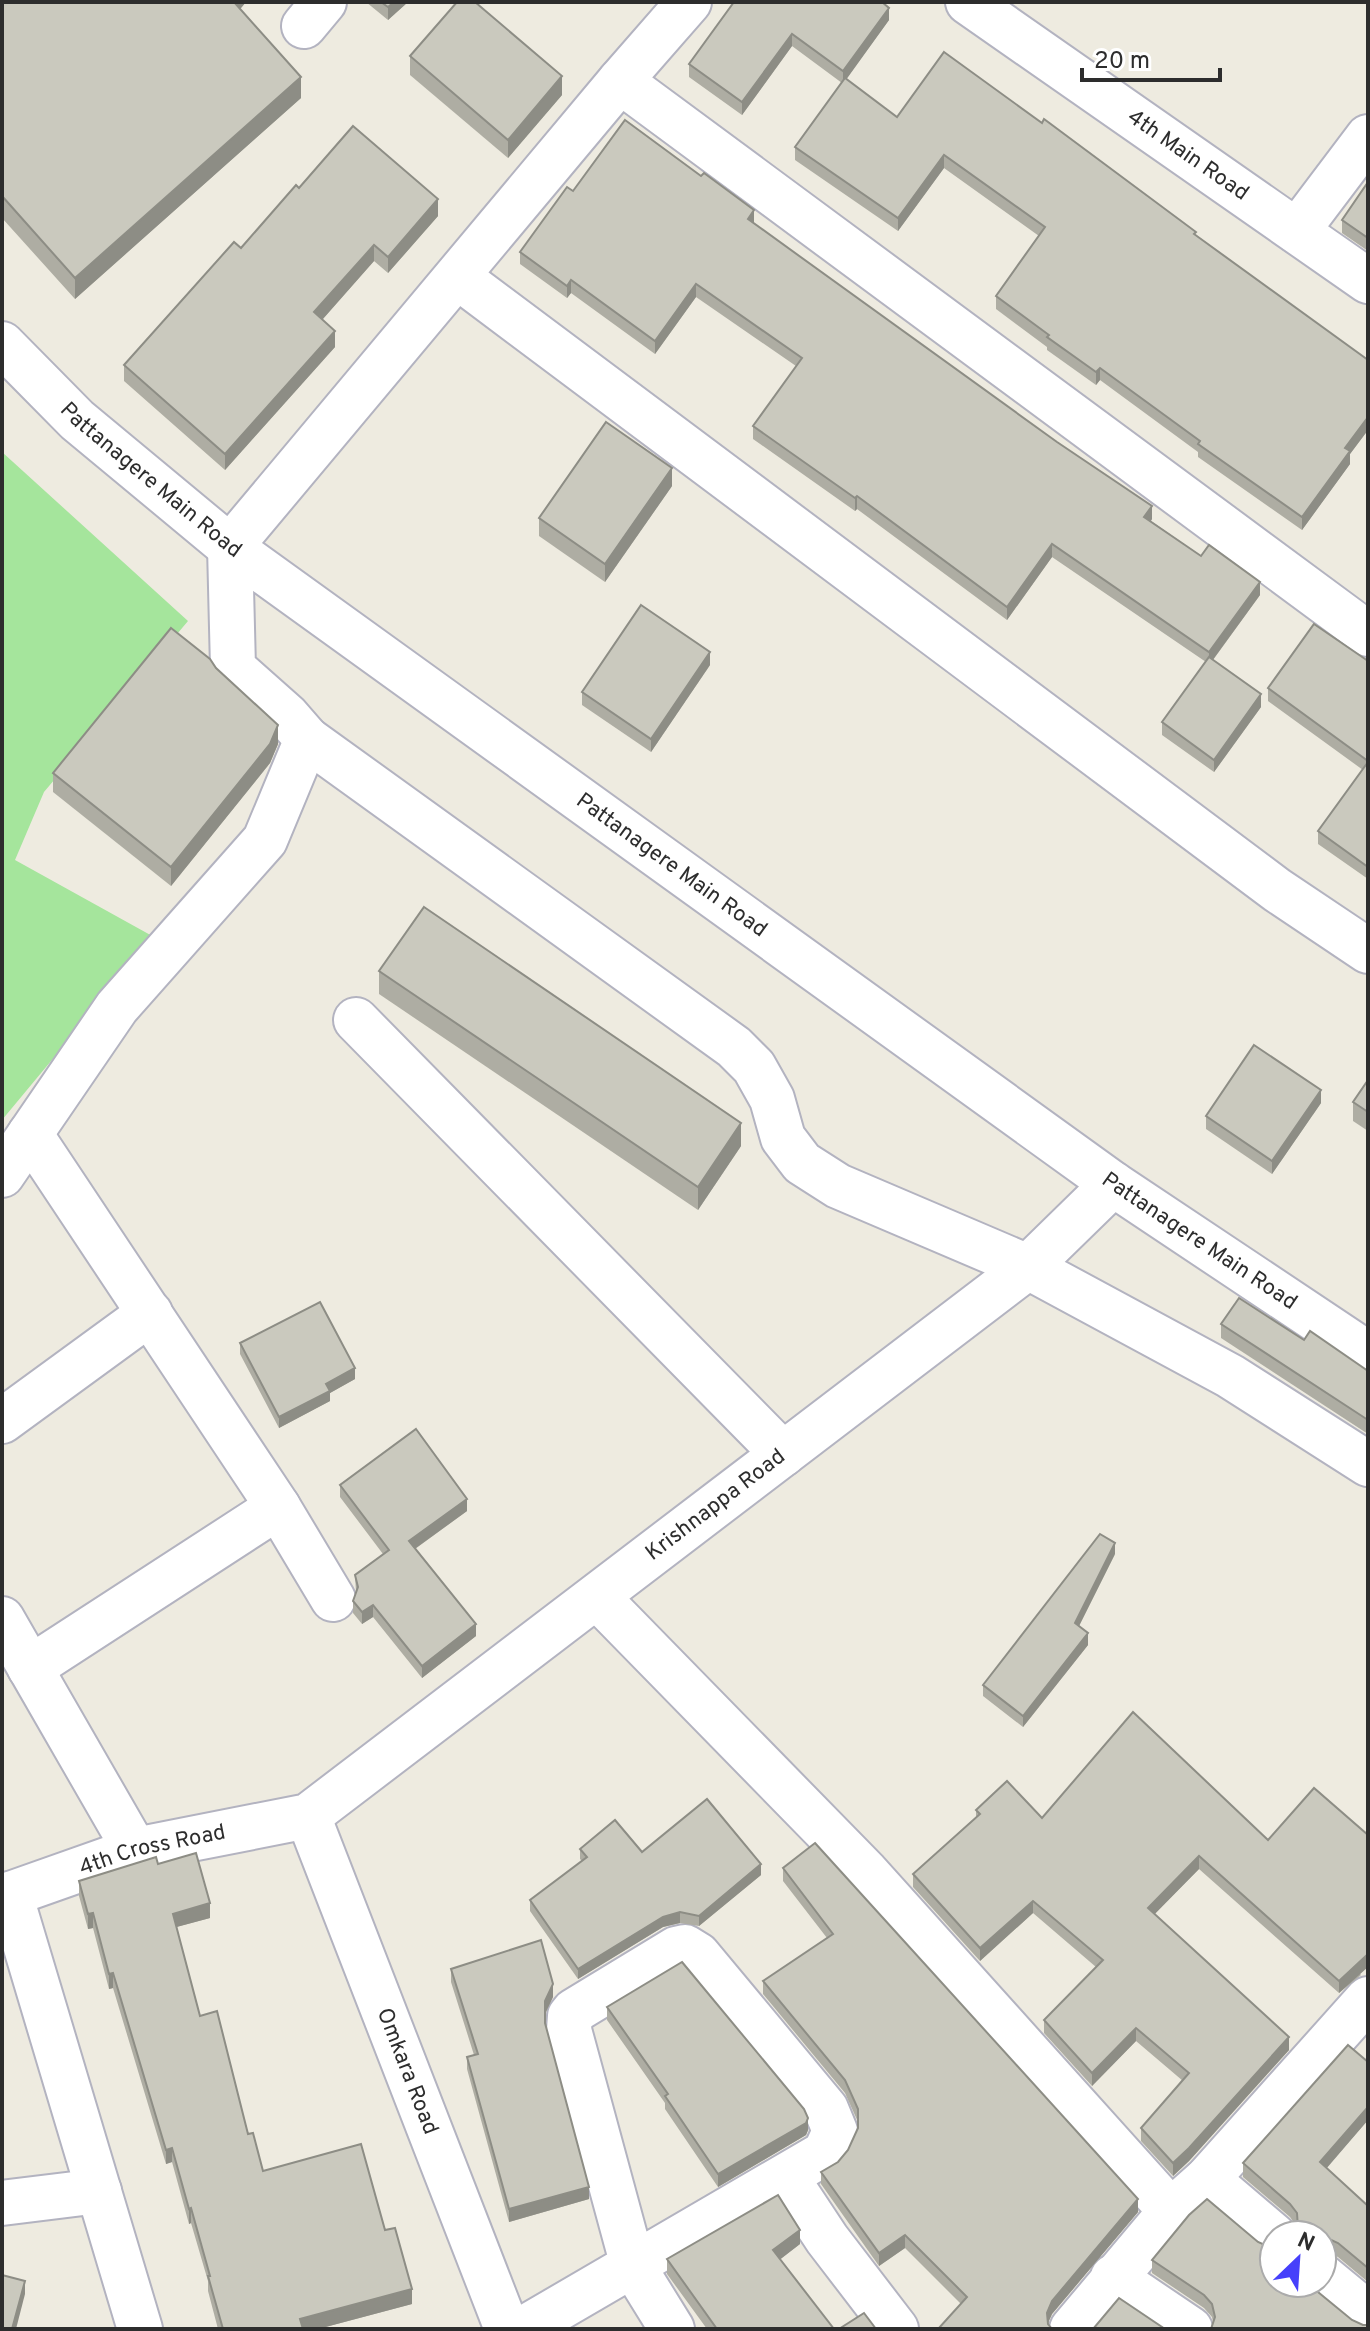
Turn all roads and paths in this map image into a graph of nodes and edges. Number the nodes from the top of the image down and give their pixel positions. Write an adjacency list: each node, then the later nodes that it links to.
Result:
1 (689, 2): 3 (street)
2 (968, 2): 5 (street, 4th Main Road)
3 (620, 81): 6 (street); 10 (street)
4 (1368, 137): 5 (street)
5 (1297, 231): 7 (street, 4th Main Road)
6 (458, 277): 9 (street); 12 (street)
7 (1368, 281)
8 (2, 344): 9 (street, Pattanagere Main Road)
9 (230, 547): 11 (street); 16 (street, Pattanagere Main Road)
10 (1368, 634)
11 (307, 739): 14 (street); 17 (street)
12 (1368, 951)
13 (356, 1020): 21 (street)
14 (30, 1134): 15 (street); 18 (street)
15 (2, 1175)
16 (1113, 1184): 17 (street, Krishnappa Road); 19 (street, Pattanagere Main Road)
17 (1028, 1267): 21 (street, Krishnappa Road); 22 (street)
18 (150, 1313): 20 (street); 23 (street)
19 (1368, 1354)
20 (2, 1421)
21 (783, 1454): 24 (street, Krishnappa Road)
22 (1368, 1464)
23 (278, 1507): 25 (street); 27 (street)
24 (597, 1597): 28 (street, Krishnappa Road); 36 (street)
25 (333, 1599)
26 (2, 1619): 27 (street)
27 (30, 1668): 29 (street)
28 (308, 1816): 29 (street, 4th Cross Road); 43 (street, Omkara Road)
29 (135, 1850): 30 (street, 4th Cross Road)
30 (6, 1895): 34 (street)
31 (1368, 1999): 33 (street)
32 (786, 2177): 38 (street); 38 (street); 46 (street)
33 (1207, 2179): 36 (street); 37 (street)
34 (99, 2191): 35 (street); 42 (street)
35 (2, 2203)
36 (1171, 2211): 39 (street)
37 (1258, 2222)
38 (633, 2266): 44 (street); 45 (street)
39 (1113, 2277): 47 (street); 48 (street)
40 (1338, 2289): 41 (street)
41 (1368, 2314)
42 (140, 2329)
43 (507, 2329)
44 (523, 2329)
45 (672, 2329)
46 (896, 2329)
47 (1072, 2329)
48 (1190, 2329)

